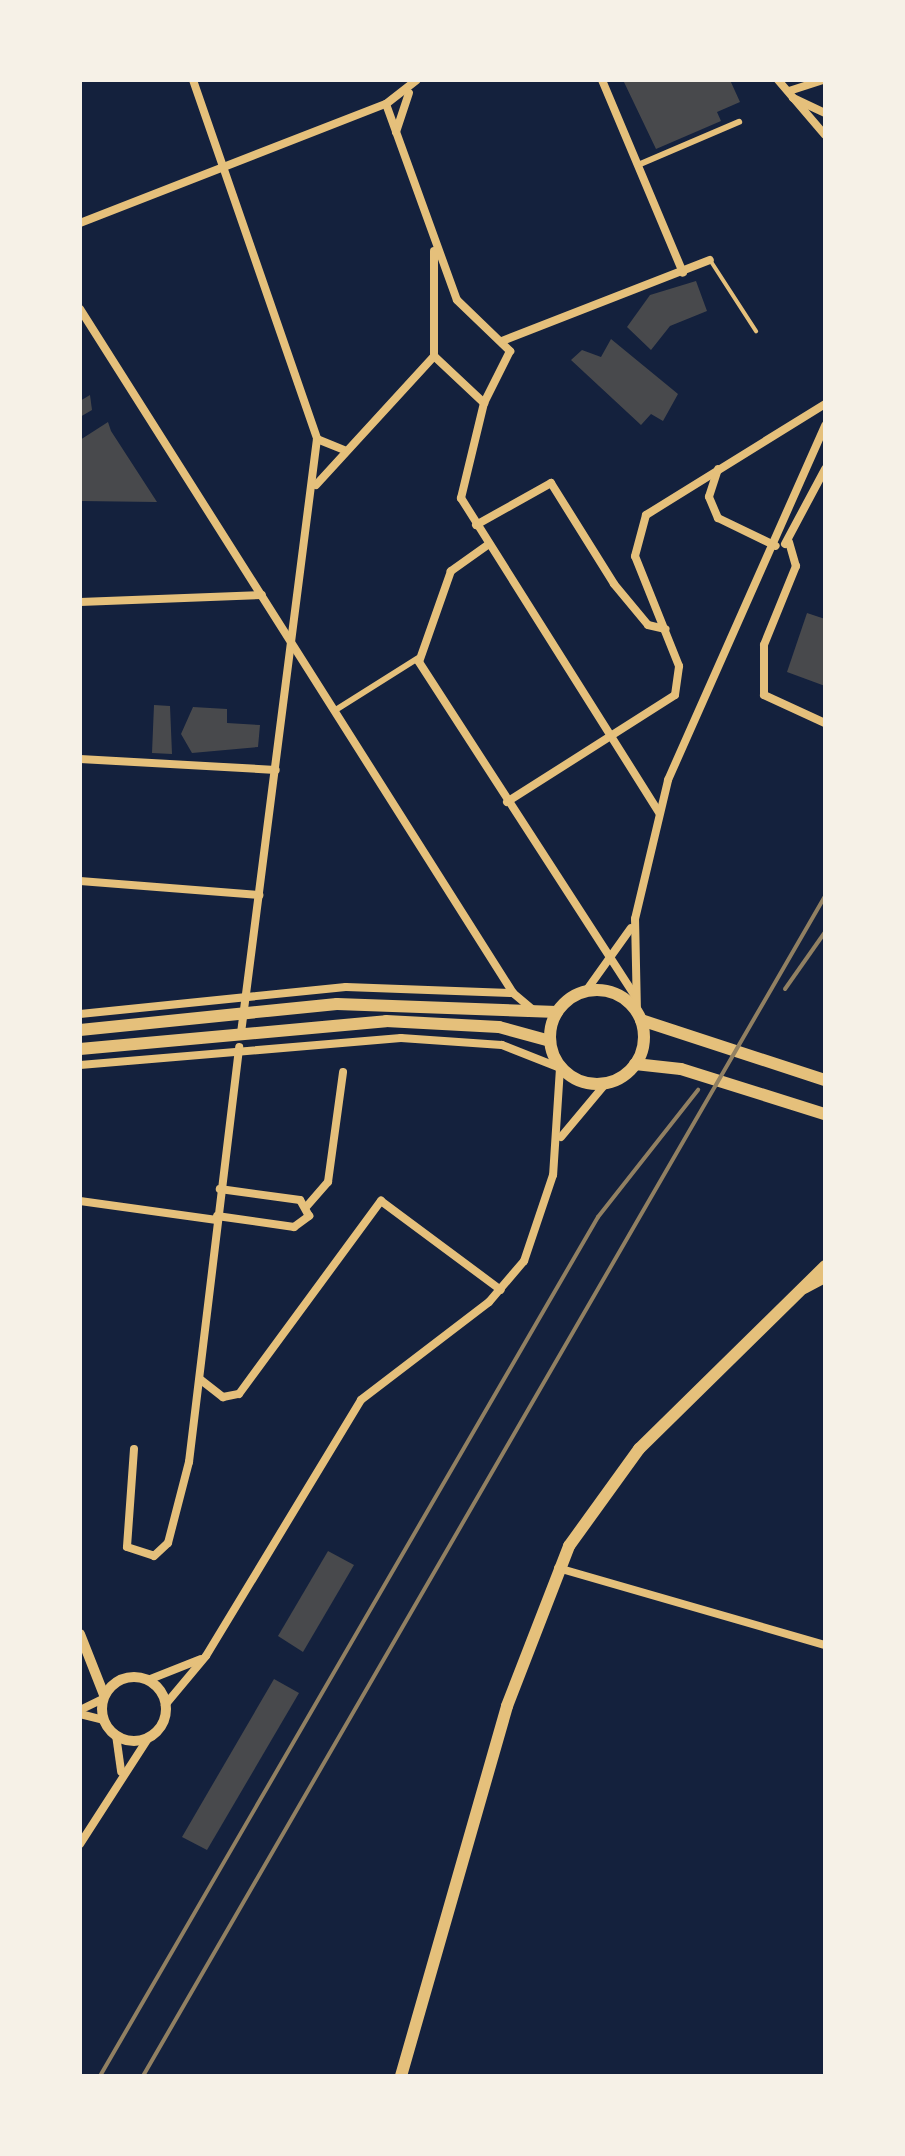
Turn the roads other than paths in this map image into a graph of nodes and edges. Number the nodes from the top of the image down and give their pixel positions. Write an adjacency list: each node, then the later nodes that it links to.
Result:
1 (194, 80): 13 (street)
2 (602, 80): 12 (street)
3 (778, 80): 6 (street)
4 (822, 80): 6 (street)
5 (415, 82): 7 (street); 11 (street)
6 (787, 92): 8 (street); 10 (street)
7 (386, 104): 11 (street); 13 (street)
8 (825, 113)
9 (740, 122): 12 (street)
10 (825, 135)
11 (395, 136): 15 (street)
12 (638, 164): 17 (street)
13 (223, 168): 14 (street); 27 (street)
14 (80, 223)
15 (434, 245): 18 (street); 19 (street)
16 (710, 260): 17 (street); 21 (lane)
17 (683, 272): 22 (street)
18 (457, 300): 19 (street); 22 (street)
19 (434, 302): 23 (street)
20 (80, 309): 36 (street)
21 (756, 331)
22 (502, 341): 24 (street)
23 (434, 356): 24 (street); 28 (street)
24 (484, 403): 32 (street)
25 (825, 404): 29 (street)
26 (825, 425): 35 (street)
27 (316, 439): 28 (street); 31 (street)
28 (346, 451): 31 (street)
29 (721, 465): 35 (street); 38 (street)
30 (825, 470): 33 (street)
31 (312, 492): 39 (street)
32 (476, 525): 34 (street); 38 (street)
33 (789, 542): 35 (street); 42 (street)
34 (489, 544): 40 (street); 43 (street)
35 (776, 546): 47 (street)
36 (262, 595): 37 (street); 39 (street)
37 (80, 602)
38 (666, 629): 43 (street)
39 (293, 644): 41 (street); 45 (street)
40 (418, 658): 41 (street); 46 (street)
41 (334, 711): 53 (street)
42 (825, 723)
43 (612, 738): 46 (street); 47 (street)
44 (80, 759): 45 (street)
45 (276, 770): 49 (street)
46 (507, 802): 51 (street)
47 (659, 813): 50 (street)
48 (80, 882): 49 (street)
49 (259, 895): 55 (street)
50 (635, 919): 51 (street); 54 (street)
51 (609, 964): 52 (street); 54 (street)
52 (586, 991): 57 (main road); 59 (main road)
53 (514, 993): 55 (street); 56 (street)
54 (636, 996): 59 (street)
55 (246, 998): 58 (street); 62 (street)
56 (534, 1010): 57 (main road); 60 (main road)
57 (557, 1012): 61 (main road)
58 (80, 1014)
59 (639, 1017): 64 (main road); 68 (main road)
60 (80, 1030)
61 (550, 1041): 63 (main road); 66 (main road)
62 (239, 1045): 65 (street); 66 (street); 72 (street)
63 (80, 1049)
64 (635, 1064): 69 (main road); 70 (main road)
65 (80, 1065)
66 (560, 1068): 69 (main road); 71 (street)
67 (344, 1072): 74 (street)
68 (825, 1080)
69 (607, 1082): 71 (street)
70 (825, 1114)
71 (559, 1141): 78 (street)
72 (220, 1189): 74 (street); 75 (street)
73 (80, 1201): 75 (street)
74 (307, 1206): 75 (street)
75 (217, 1218): 80 (street)
76 (825, 1266): 79 (main road)
77 (825, 1277): 79 (main road)
78 (502, 1290): 80 (street); 85 (street)
79 (777, 1305): 82 (main road)
80 (200, 1373): 81 (street)
81 (134, 1449)
82 (558, 1568): 84 (street); 97 (main road)
83 (80, 1634): 86 (street)
84 (825, 1645)
85 (208, 1652): 88 (street); 90 (street)
86 (97, 1663): 87 (street); 89 (street)
87 (126, 1678): 88 (street); 89 (street)
88 (148, 1680): 90 (street)
89 (104, 1698): 91 (street); 92 (street)
90 (165, 1705): 94 (street)
91 (80, 1712): 92 (street)
92 (104, 1720): 93 (street)
93 (116, 1734): 94 (street); 95 (street)
94 (148, 1737): 95 (street)
95 (119, 1777): 96 (street)
96 (80, 1844)
97 (401, 2076)

